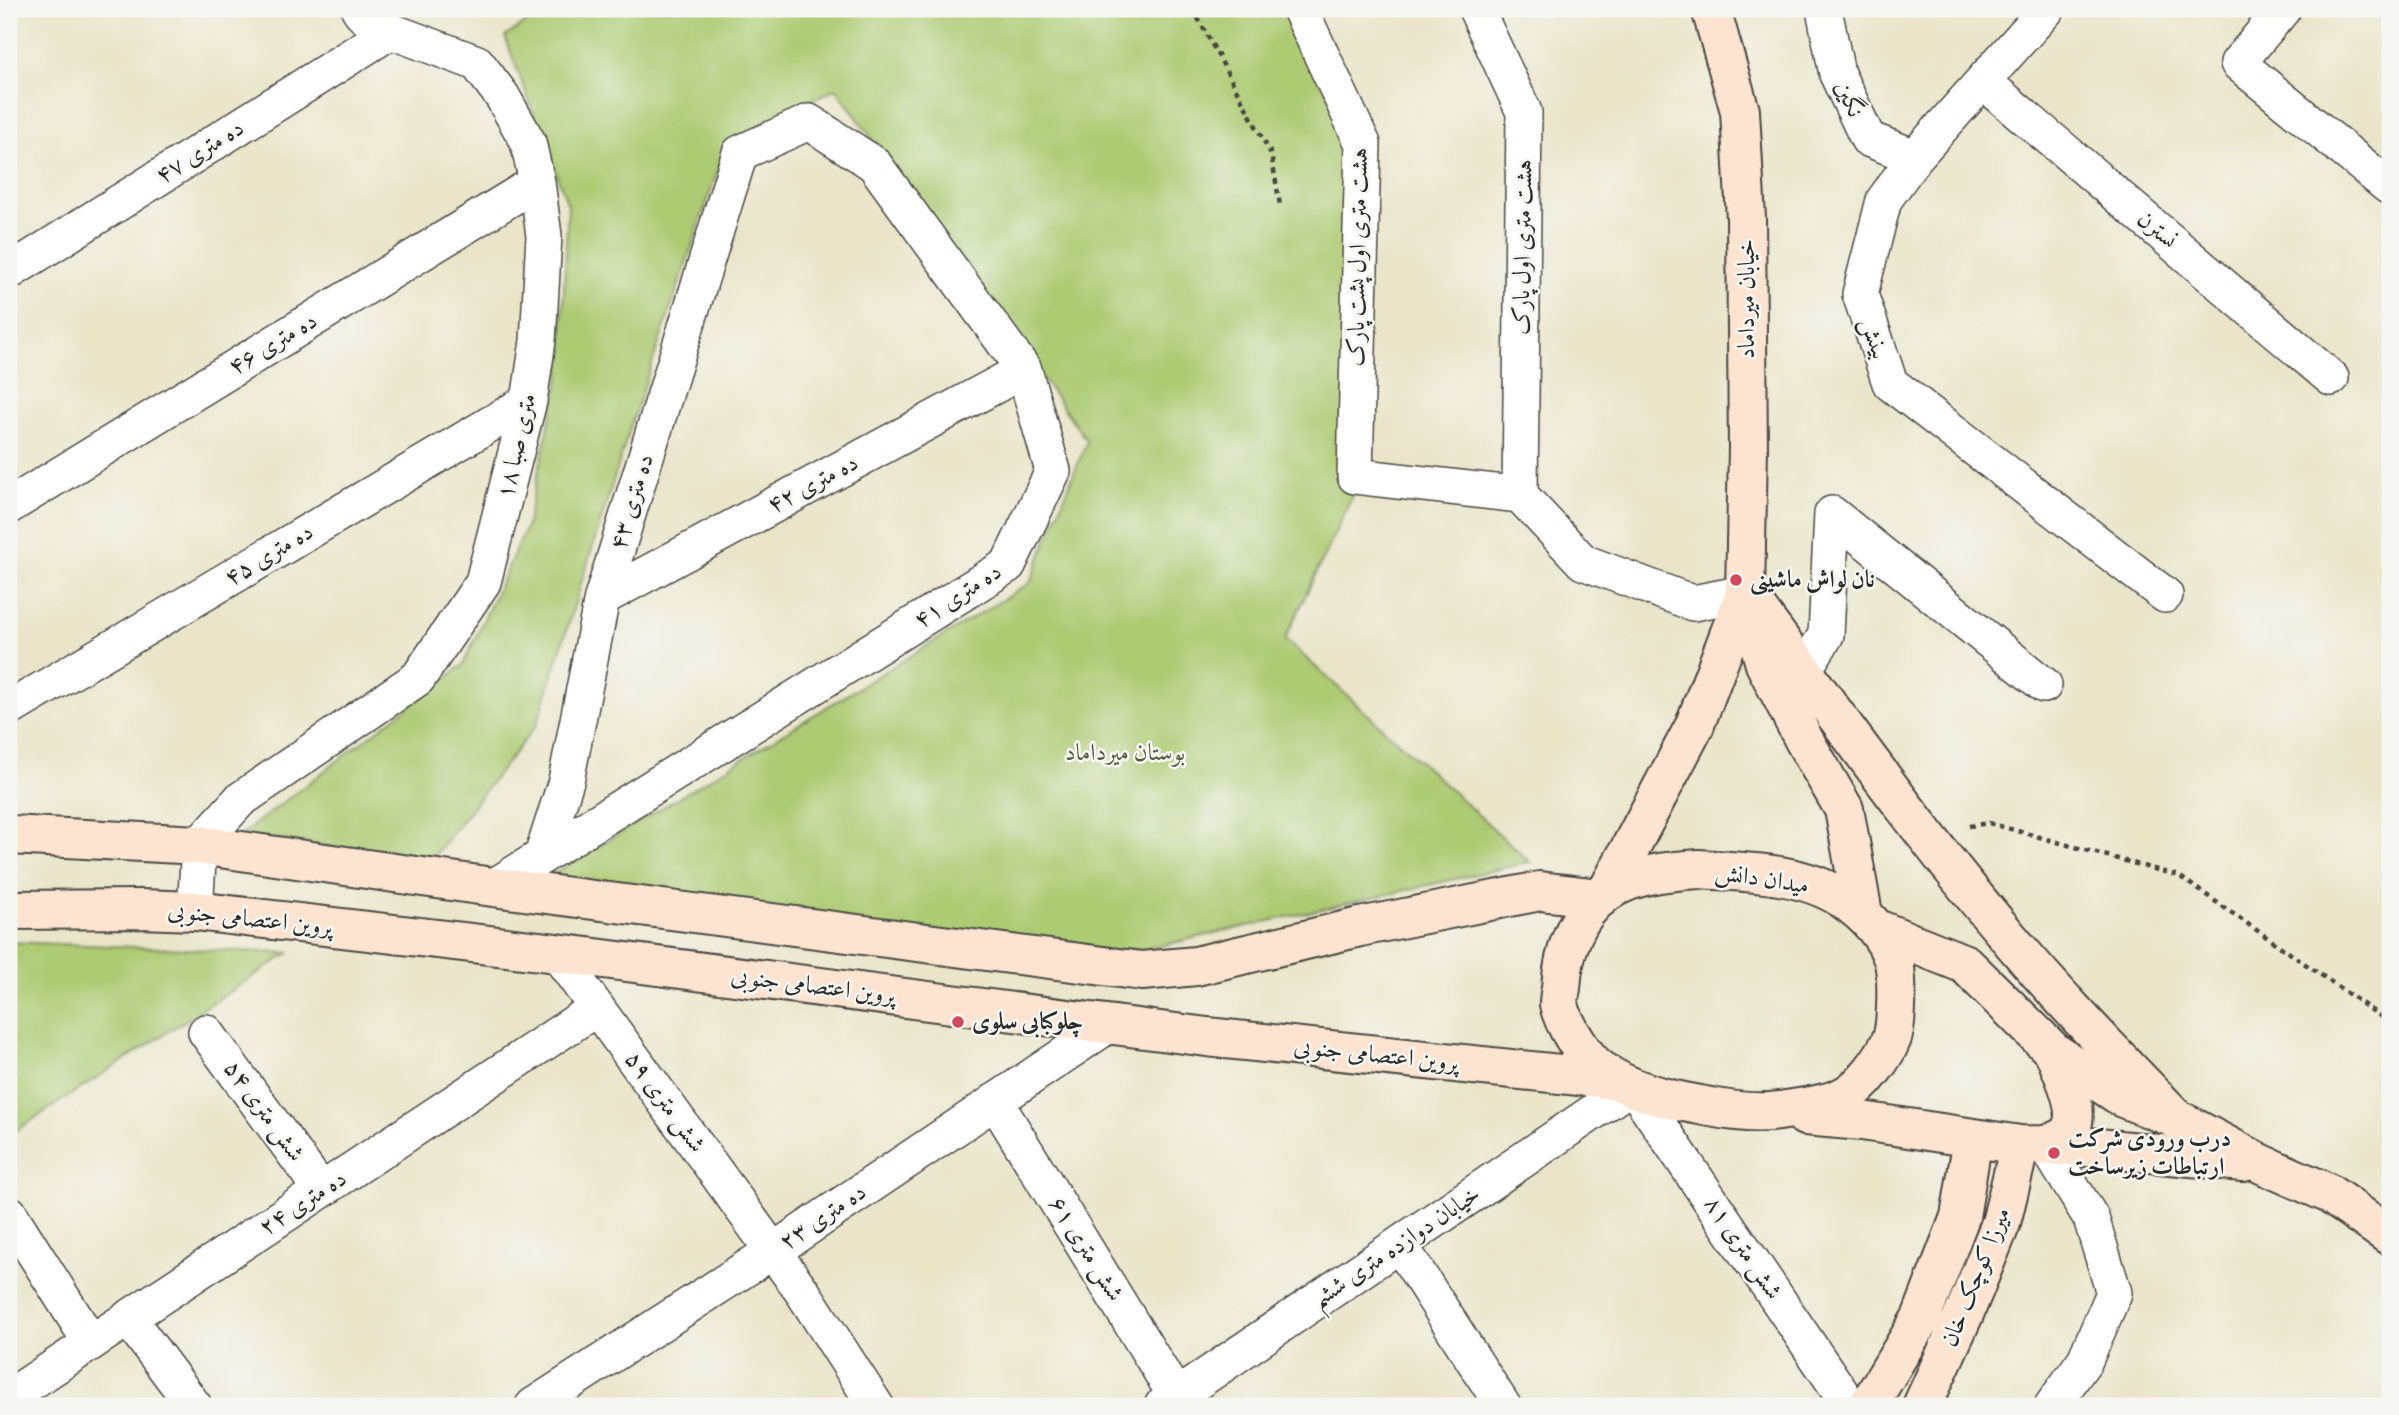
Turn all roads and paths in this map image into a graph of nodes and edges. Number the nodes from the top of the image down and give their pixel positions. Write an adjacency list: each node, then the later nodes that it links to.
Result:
1 (359, 9): 9 (street, متری صبا ۱۸)
2 (1193, 9): 15 (path)
3 (1300, 9): 20 (street, هشت متری اول پشت پارک)
4 (1476, 9): 20 (street, هشت متری اول پارک)
5 (1711, 9): 22 (main road, خیابان میرداماد)
6 (1824, 9): 12 (street, نگین)
7 (2047, 9): 10 (street, بینش)
8 (2283, 9): 14 (street)
9 (391, 32): 13 (street, متری صبا ۱۸); 16 (street, ده متری ۴۷)
10 (1984, 82): 12 (street, بینش); 18 (street, نسترن)
11 (740, 153): 17 (street, ده متری ۴۱); 24 (street, ده متری ۴۳)
12 (1915, 158): 23 (street, بینش)
13 (537, 182): 19 (street, متری صبا ۱۸); 21 (street, ده متری ۴۶)
14 (2389, 185)
15 (1280, 205)
16 (9, 272)
17 (1024, 370): 24 (street, ده متری ۴۲); 31 (street, ده متری ۴۱)
18 (2332, 378)
19 (529, 401): 27 (street, ده متری ۴۵); 30 (street, متری صبا ۱۸)
20 (1520, 495): 22 (street)
21 (9, 506)
22 (1745, 593): 25 (main road); 33 (main road); 36 (main road)
23 (2165, 595)
24 (603, 597): 31 (street, ده متری ۴۳)
25 (1803, 671): 26 (street); 28 (main road)
26 (2044, 685)
27 (9, 709)
28 (1925, 833): 39 (path); 46 (main road)
29 (9, 835): 30 (main road)
30 (199, 845): 32 (main road); 35 (street)
31 (542, 856): 32 (street, ده متری ۴۱)
32 (493, 887): 33 (main road)
33 (1604, 895): 36 (main road, میدان دانش); 43 (main road, میدان دانش)
34 (9, 910): 35 (main road, پروین اعتصامی جنوبی)
35 (195, 911): 37 (main road, پروین اعتصامی جنوبی)
36 (1870, 921): 42 (main road); 45 (main road, میدان دانش)
37 (556, 953): 38 (street, شش متری ۵۹); 40 (main road, پروین اعتصامی جنوبی)
38 (597, 1008): 50 (street, ده متری ۲۴); 54 (street, شش متری ۵۹)
39 (2390, 1023)
40 (1110, 1024): 43 (main road, پروین اعتصامی جنوبی); 44 (street, ده متری ۲۳)
41 (205, 1032): 50 (street, شش متری ۵۴)
42 (2054, 1052): 46 (main road); 48 (main road)
43 (1627, 1085): 45 (main road, میدان دانش); 53 (street, خیابان دوازده متری ششم); 63 (street, شش متری ۸۱)
44 (995, 1101): 54 (street, ده متری ۲۳); 59 (street, شش متری ۶۱)
45 (1770, 1112): 47 (main road)
46 (2178, 1119): 49 (main road)
47 (1973, 1138): 48 (main road); 64 (main road, میرزا کوچک خان)
48 (2033, 1145): 49 (main road); 65 (main road, میرزا کوچک خان); 66 (street)
49 (2262, 1164): 52 (main road)
50 (321, 1191): 55 (street, ده متری ۲۴)
51 (9, 1213): 56 (street)
52 (2390, 1236)
53 (1400, 1245): 59 (street, خیابان دوازده متری ششم); 62 (street)
54 (773, 1251): 58 (street, ده متری ۲۳); 61 (street, شش متری ۵۹)
55 (128, 1318): 56 (street, ده متری ۲۴); 60 (street)
56 (91, 1343): 57 (street, ده متری ۲۴)
57 (9, 1397)
58 (549, 1402)
59 (1174, 1403)
60 (194, 1406)
61 (876, 1406)
62 (1503, 1406)
63 (1850, 1406)
64 (1868, 1406)
65 (1922, 1406)
66 (2052, 1406)

